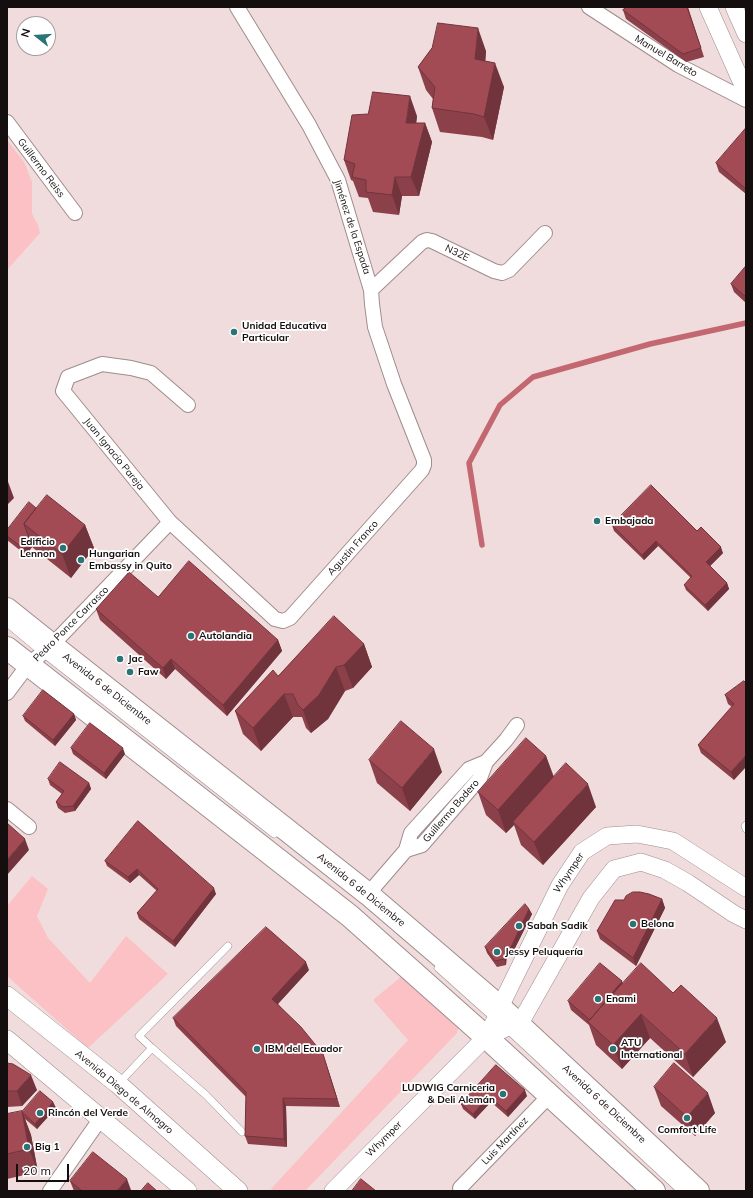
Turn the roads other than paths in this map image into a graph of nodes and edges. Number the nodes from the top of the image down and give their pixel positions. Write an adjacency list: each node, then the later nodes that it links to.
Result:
1 (237, 7): 11 (street, Jiménez de la Espada)
2 (590, 7): 7 (street, Manuel Barreto)
3 (708, 7): 6 (street)
4 (734, 7): 5 (street)
5 (746, 34)
6 (746, 92)
7 (746, 100)
8 (7, 122): 9 (street, Guillermo Reiss)
9 (75, 213)
10 (545, 233): 11 (street, N32E)
11 (372, 290): 13 (street, Jiménez de la Espada)
12 (188, 405): 14 (street, Juan Ignacio Pareja)
13 (424, 465): 16 (street, Agustin Franco)
14 (170, 522): 16 (street, Juan Ignacio Pareja); 19 (street, Pedro Ponce Carrasco)
15 (7, 609): 19 (main road, Avenida 6 de Diciembre)
16 (275, 618)
17 (7, 623): 19 (lane)
18 (7, 648): 19 (main road, Avenida 6 de Diciembre)
19 (41, 654): 20 (street, Pedro Ponce Carrasco); 24 (lane); 26 (main road, Avenida 6 de Diciembre); 31 (main road, Avenida 6 de Diciembre)
20 (7, 693)
21 (517, 725): 26 (street, Guillermo Bodero)
22 (7, 809): 23 (street)
23 (29, 828)
24 (280, 838)
25 (746, 888): 31 (street, Whymper)
26 (368, 894): 31 (main road, Avenida 6 de Diciembre)
27 (746, 920): 31 (street, Whymper)
28 (228, 946): 33 (lane)
29 (432, 963): 31 (lane)
30 (7, 996): 34 (main road, Avenida Diego de Almagro)
31 (501, 1023): 35 (main road, Avenida 6 de Diciembre); 42 (street, Whymper); 44 (lane); 45 (main road, Avenida 6 de Diciembre)
32 (7, 1040): 36 (main road)
33 (152, 1048): 34 (lane); 37 (lane)
34 (118, 1084): 41 (main road, Avenida Diego de Almagro)
35 (550, 1095): 38 (street, Luis Martínez); 43 (main road, Avenida 6 de Diciembre)
36 (101, 1118): 39 (street); 40 (main road)
37 (242, 1132)
38 (460, 1188)
39 (50, 1191)
40 (187, 1191)
41 (238, 1191)
42 (333, 1191)
43 (654, 1191)
44 (681, 1191)
45 (698, 1191)

